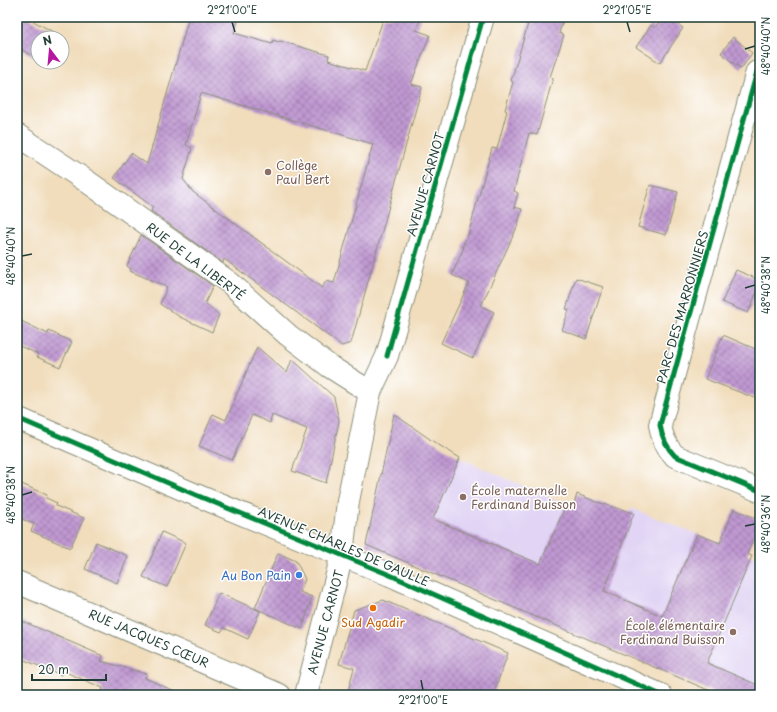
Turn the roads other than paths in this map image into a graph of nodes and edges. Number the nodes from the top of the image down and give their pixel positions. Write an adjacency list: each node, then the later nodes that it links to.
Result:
1 (483, 17): 4 (street, AVENUE CARNOT)
2 (757, 72): 6 (street, PARC DES MARRONNIERS)
3 (17, 135): 4 (street, RUE DE LA LIBERTÉ)
4 (370, 392): 7 (street, AVENUE CARNOT)
5 (17, 418): 7 (street, AVENUE CHARLES DE GAULLE)
6 (760, 491)
7 (342, 555): 10 (street, AVENUE CARNOT); 11 (street, AVENUE CHARLES DE GAULLE)
8 (17, 582): 9 (street, RUE JACQUES CŒUR)
9 (280, 695)
10 (306, 695)
11 (662, 695)

